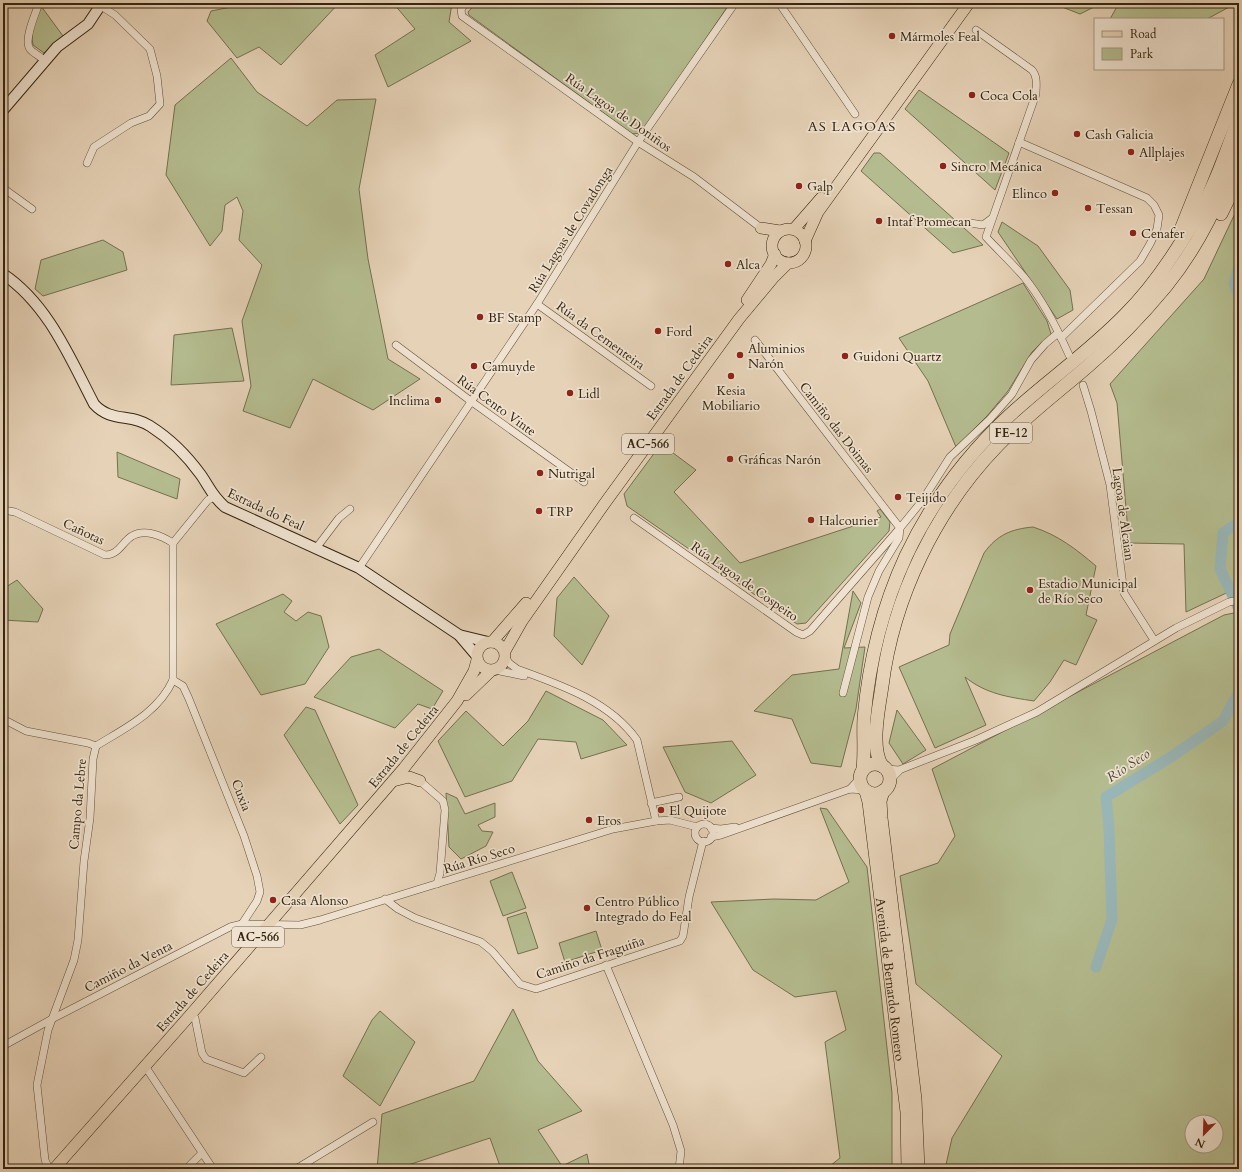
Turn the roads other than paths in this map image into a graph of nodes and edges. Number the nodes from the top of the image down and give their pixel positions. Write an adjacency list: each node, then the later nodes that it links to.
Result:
1 (39, 3): 9 (street)
2 (465, 3): 14 (street, Rúa Lagoa de Doniños)
3 (735, 3): 14 (street, Rúa Lagoas de Covadonga)
4 (779, 3): 12 (street)
5 (962, 3): 24 (main road)
6 (969, 3): 26 (main road, AC-566)
7 (102, 4): 9 (main road); 17 (street)
8 (976, 30): 15 (street)
9 (44, 61): 11 (main road)
10 (1239, 84): 30 (highway)
11 (3, 110)
12 (855, 114)
13 (1239, 117): 30 (highway, FE-12)
14 (638, 142): 23 (street, Rúa Lagoa de Doniños); 33 (street, Rúa Lagoas de Covadonga)
15 (1019, 142): 21 (street); 34 (street)
16 (1239, 149): 31 (highway, FE-12)
17 (87, 163)
18 (1239, 177): 31 (highway)
19 (3, 188): 20 (street)
20 (32, 208)
21 (992, 219): 22 (street); 34 (street)
22 (970, 223)
23 (761, 228): 25 (main road); 27 (main road)
24 (794, 229): 25 (main road); 26 (main road)
25 (780, 231): 27 (main road)
26 (805, 241): 29 (main road, AC-566)
27 (772, 242): 28 (main road)
28 (775, 254): 29 (main road); 53 (main road, Estrada de Cedeira)
29 (788, 263): 54 (main road, Estrada de Cedeira / AC-566)
30 (1167, 263): 68 (highway, FE-12)
31 (1177, 271): 65 (highway, FE-12)
32 (3, 274): 42 (main road, Estrada do Feal)
33 (538, 304): 39 (street, Rúa da Cementeira); 40 (street, Rúa Lagoas de Covadonga)
34 (1060, 335): 37 (street); 46 (street)
35 (755, 340): 46 (street, Camiño das Doimas)
36 (396, 345): 40 (street, Rúa Cento Vinte)
37 (1068, 355)
38 (1083, 385): 52 (street, Lagoa de Alcaian)
39 (651, 386)
40 (472, 402): 41 (street, Rúa Cento Vinte); 49 (street, Rúa Lagoas de Covadonga)
41 (584, 482)
42 (214, 497): 47 (street); 48 (main road, Estrada do Feal)
43 (350, 509): 48 (street)
44 (3, 510): 47 (street, Cañotas)
45 (634, 518): 46 (street, Rúa Lagoa de Cospeito)
46 (900, 528): 59 (street)
47 (173, 543): 57 (street, Campo da Lebre)
48 (317, 547): 49 (main road, Estrada do Feal)
49 (359, 568): 51 (main road, Estrada do Feal)
50 (1239, 600): 52 (street)
51 (459, 635): 53 (main road, Estrada do Feal); 55 (main road, Estrada do Feal)
52 (1154, 640): 65 (street)
53 (490, 642): 54 (main road); 55 (main road)
54 (505, 654): 56 (main road); 58 (street)
55 (477, 657): 56 (main road); 60 (main road, Estrada de Cedeira / AC-566)
56 (493, 671): 58 (street); 60 (main road, Estrada de Cedeira / AC-566)
57 (173, 680): 62 (street, Campo da Lebre); 82 (street, Cuxia)
58 (550, 682): 71 (street)
59 (843, 693)
60 (457, 701): 63 (main road, Estrada de Cedeira / AC-566)
61 (3, 719): 62 (street)
62 (96, 746): 86 (street, Campo da Lebre)
63 (414, 756): 64 (main road, Estrada de Cedeira / AC-566); 66 (main road)
64 (404, 768): 66 (main road); 67 (main road, Estrada de Cedeira / AC-566)
65 (888, 775): 68 (highway); 68 (highway); 99 (highway, Avenida de Bernardo Romero)
66 (420, 781): 67 (main road); 78 (street)
67 (393, 782): 83 (main road, Estrada de Cedeira / AC-566)
68 (863, 782): 69 (street); 69 (street); 98 (highway, Avenida de Bernardo Romero)
69 (850, 788): 73 (street)
70 (679, 797): 71 (street)
71 (651, 803): 72 (street)
72 (656, 821): 74 (street, Rúa Río Seco); 79 (street, Rúa Río Seco)
73 (751, 824): 75 (street); 76 (street)
74 (697, 827): 75 (street); 77 (street)
75 (711, 828): 76 (street)
76 (711, 837): 77 (street)
77 (703, 841): 84 (street, Camiño da Fraguiña)
78 (442, 860): 79 (street); 80 (street)
79 (450, 880): 80 (street, Rúa Río Seco)
80 (437, 884): 81 (street, Rúa Río Seco)
81 (385, 899): 83 (street, Rúa Río Seco); 84 (street, Camiño da Fraguiña)
82 (242, 924): 83 (street, Camiño da Venta); 86 (street, Camiño da Venta)
83 (269, 924): 85 (main road, Estrada de Cedeira / AC-566)
84 (606, 965): 97 (street)
85 (192, 1013): 88 (street); 89 (main road, Estrada de Cedeira / AC-566)
86 (52, 1019): 87 (street, Camiño da Venta); 92 (street, Campo da Lebre)
87 (3, 1046)
88 (261, 1057)
89 (145, 1066): 91 (street); 93 (main road, Estrada de Cedeira / AC-566)
90 (373, 1122): 96 (street)
91 (202, 1153): 94 (street); 95 (street)
92 (49, 1169)
93 (54, 1169)
94 (186, 1169)
95 (213, 1169)
96 (296, 1169)
97 (679, 1169)
98 (908, 1169)
99 (918, 1169)

